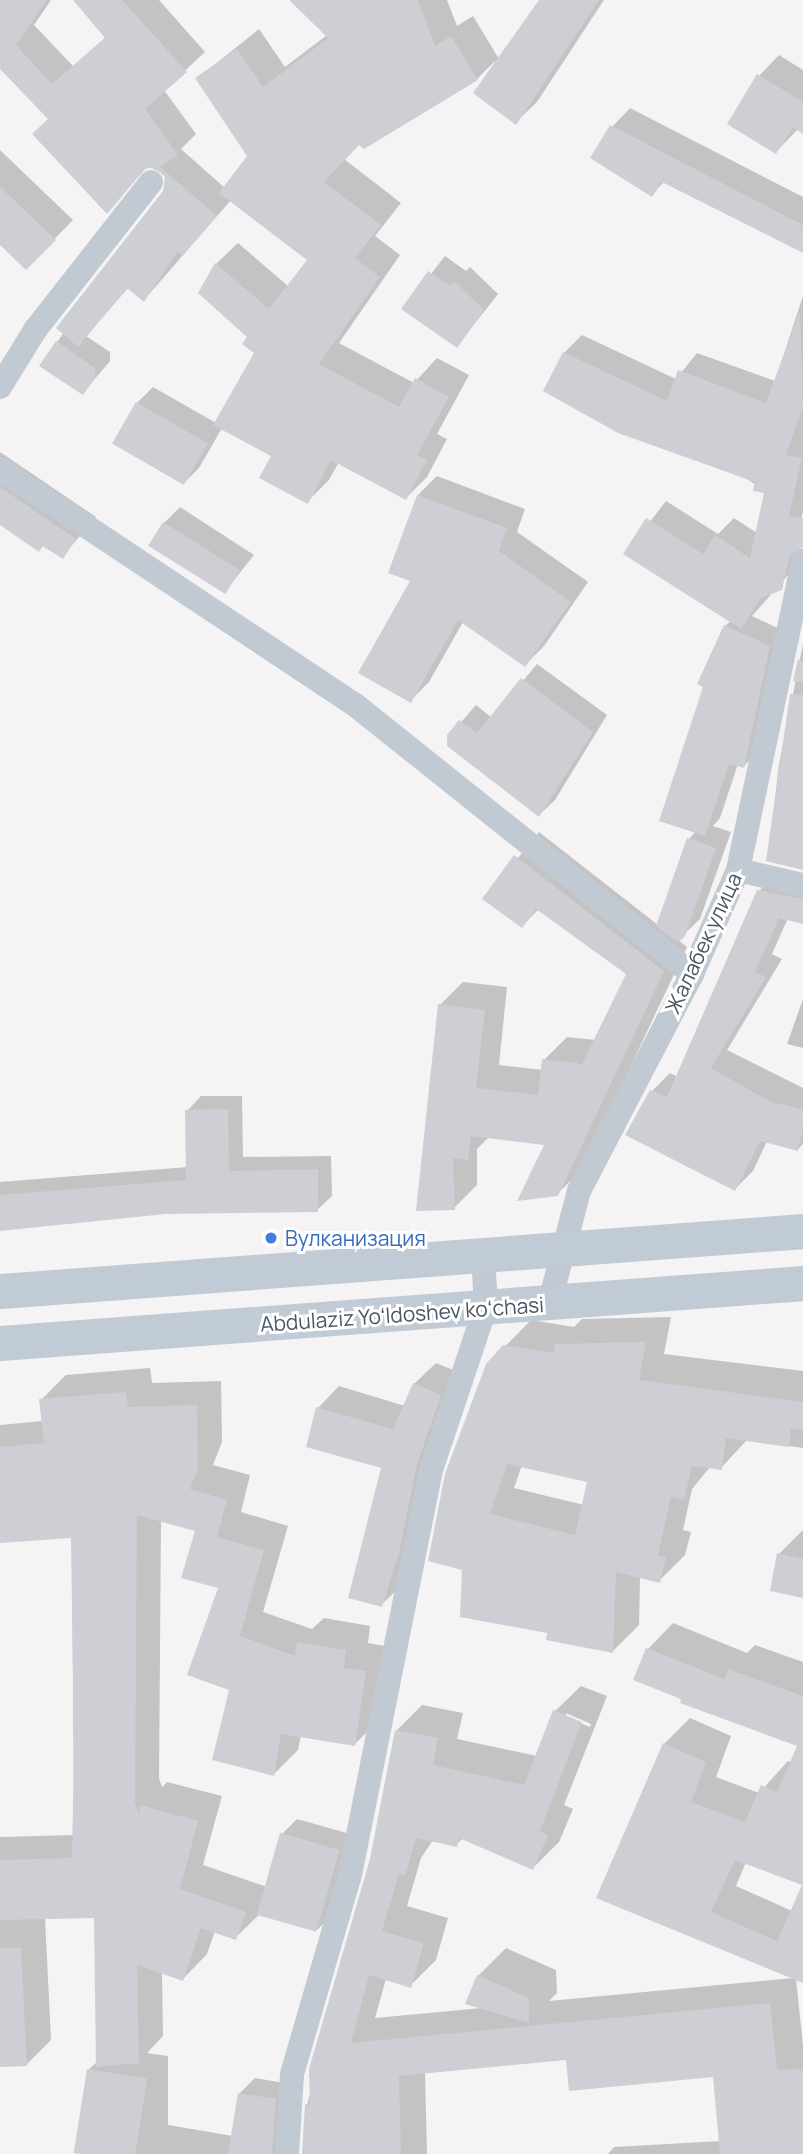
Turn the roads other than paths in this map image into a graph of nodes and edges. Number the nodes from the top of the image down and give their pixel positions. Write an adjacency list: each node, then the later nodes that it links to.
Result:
1 (150, 182): 2 (street)
2 (0, 387)
3 (0, 469): 7 (street)
4 (803, 561): 5 (street, Жалабек улица)
5 (738, 870): 6 (street); 7 (street, Жалабек улица)
6 (803, 885)
7 (692, 974): 9 (street, Жалабек улица)
8 (803, 1231): 9 (main road)
9 (564, 1253): 10 (main road); 13 (street, Жалабек улица)
10 (483, 1255): 12 (main road); 14 (street)
11 (803, 1283): 13 (main road, Abdulaziz Yoʻldoshev koʻchasi)
12 (0, 1291)
13 (549, 1305): 14 (main road, Abdulaziz Yoʻldoshev koʻchasi)
14 (486, 1306): 15 (main road, Abdulaziz Yoʻldoshev koʻchasi); 16 (street)
15 (0, 1343)
16 (288, 2154)

